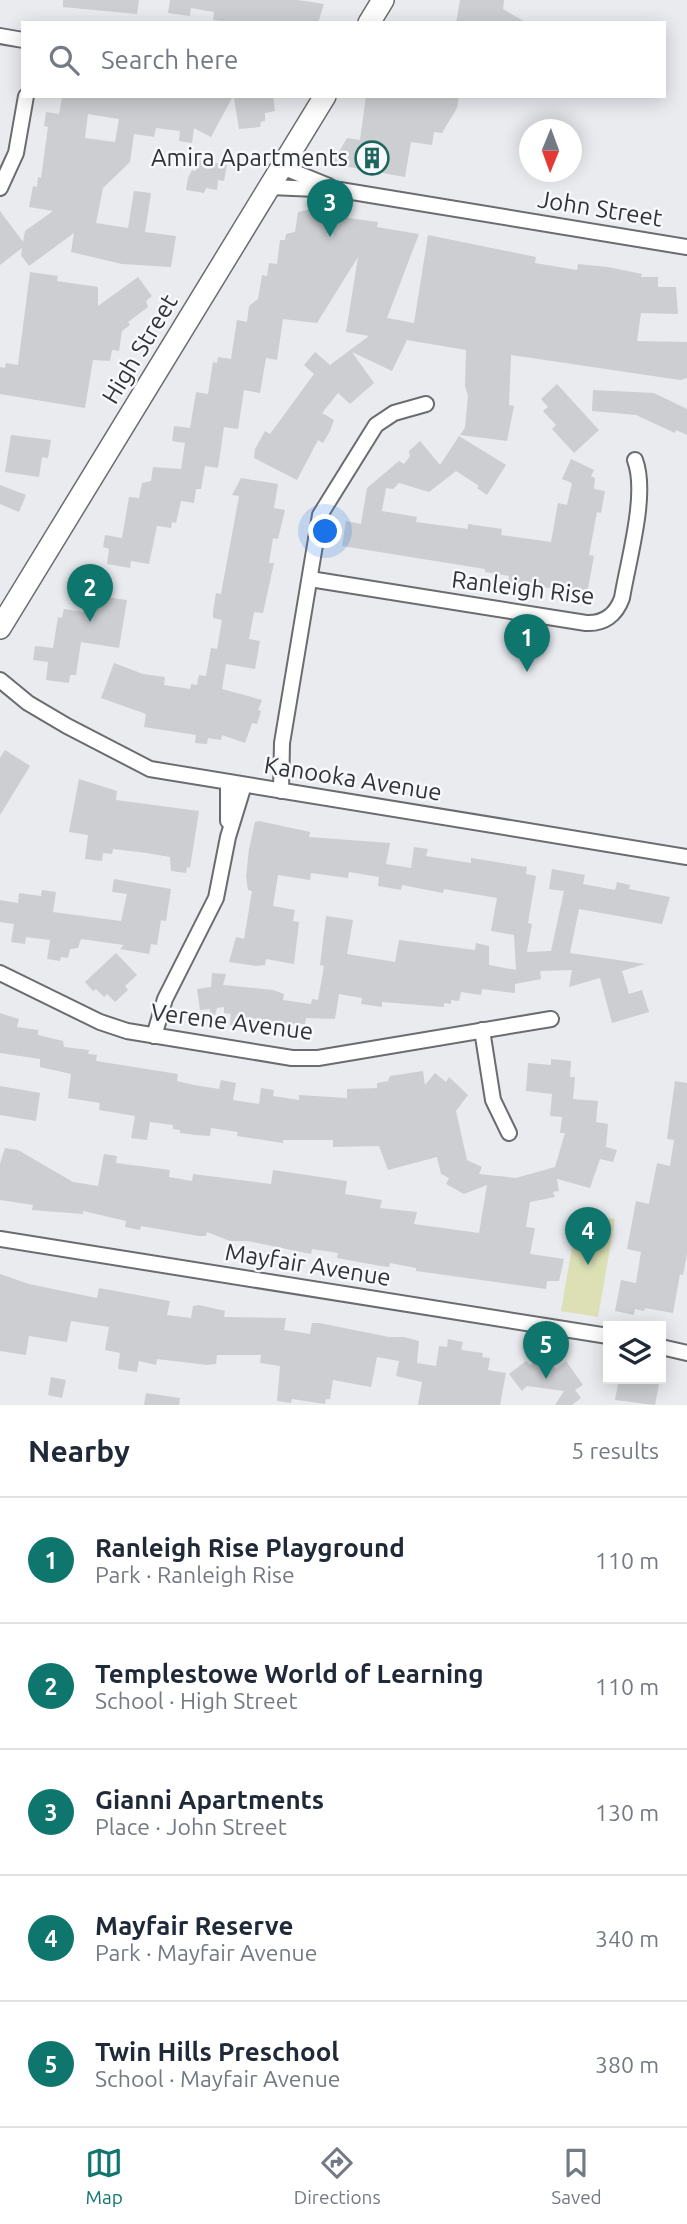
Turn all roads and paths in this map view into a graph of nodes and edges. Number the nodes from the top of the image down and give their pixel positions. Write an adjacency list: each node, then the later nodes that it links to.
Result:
1 (383, 0): 2 (main road)
2 (370, 21)
3 (0, 36): 4 (street)
4 (21, 40)
5 (26, 98): 9 (street)
6 (324, 98): 7 (main road, High Street)
7 (282, 167): 8 (main road, High Street); 10 (street, John Street)
8 (270, 187): 10 (street, John Street); 15 (main road, High Street)
9 (0, 188)
10 (340, 190): 11 (street, John Street)
11 (687, 247)
12 (426, 404): 14 (street)
13 (635, 460): 14 (street, Ranleigh Rise)
14 (310, 579): 21 (street)
15 (0, 628)
16 (0, 680): 18 (street, Kanooka Avenue)
17 (0, 692): 18 (street, Kanooka Avenue)
18 (28, 703): 19 (street, Kanooka Avenue)
19 (228, 782): 20 (street, Kanooka Avenue); 22 (street)
20 (244, 785): 21 (street, Kanooka Avenue); 22 (street)
21 (274, 790): 23 (street, Kanooka Avenue)
22 (228, 837): 27 (street)
23 (687, 857)
24 (0, 973): 27 (street, Verene Avenue)
25 (551, 1019): 26 (street, Verene Avenue)
26 (482, 1030): 27 (street, Verene Avenue); 28 (street)
27 (153, 1036)
28 (509, 1133)
29 (0, 1239): 30 (street, Mayfair Avenue)
30 (603, 1335)
31 (666, 1344): 32 (street)
32 (687, 1344)
33 (666, 1346): 34 (street)
34 (687, 1353)

